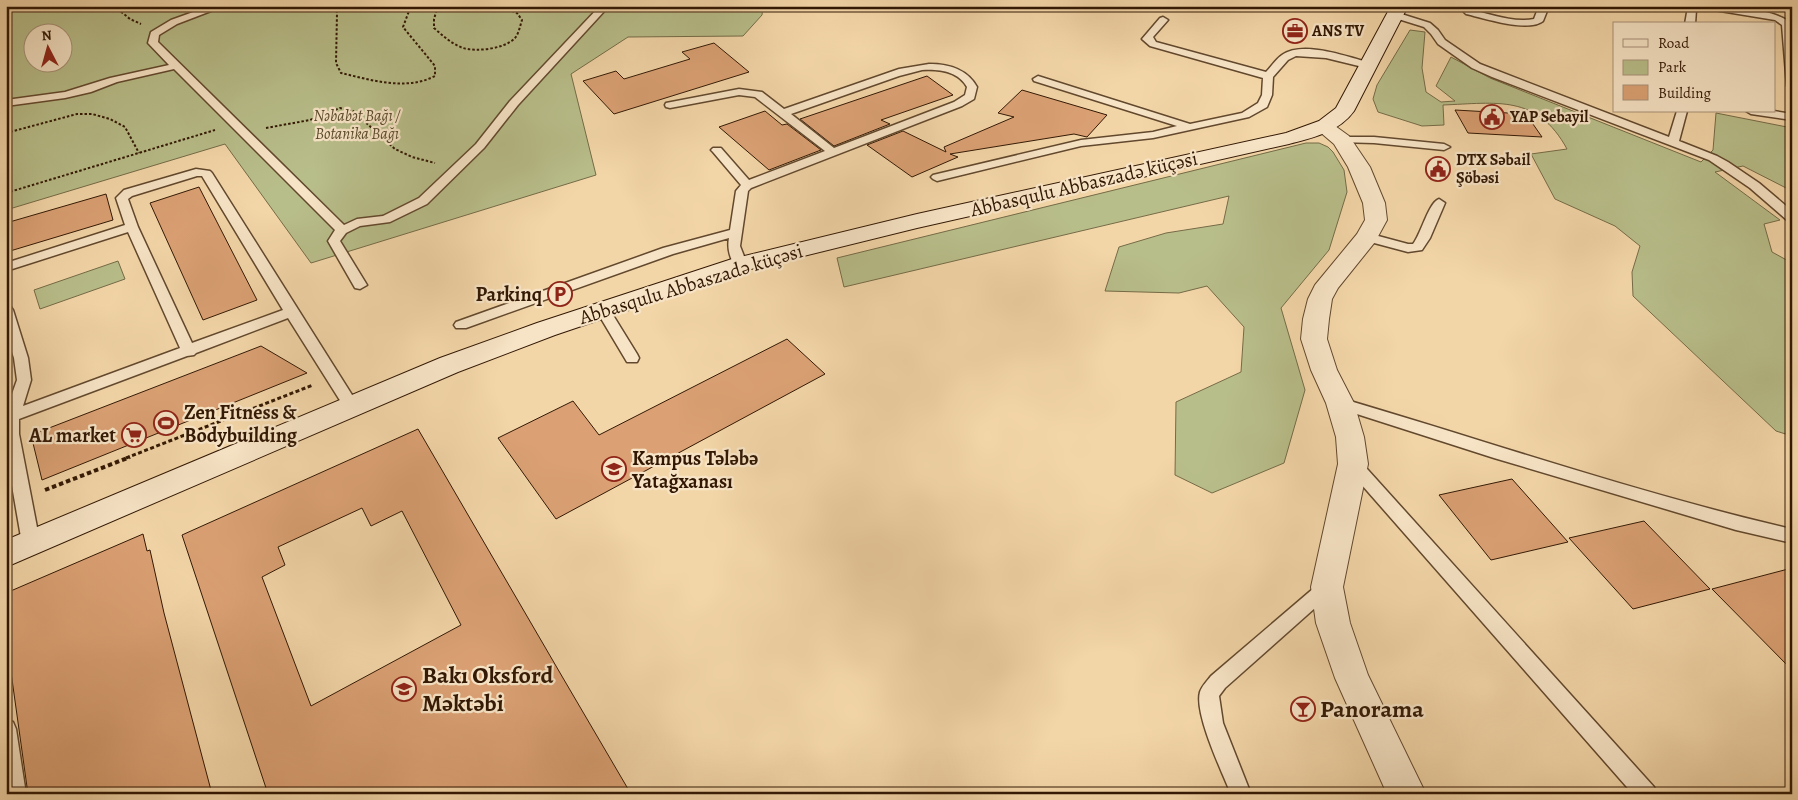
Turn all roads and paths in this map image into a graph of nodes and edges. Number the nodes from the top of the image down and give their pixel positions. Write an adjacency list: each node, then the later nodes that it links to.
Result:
1 (114, 6): 15 (path)
2 (220, 6): 15 (lane)
3 (335, 6): 4 (path)
4 (415, 6)
5 (438, 6): 6 (path)
6 (499, 6)
7 (605, 6): 37 (lane)
8 (1544, 6): 12 (lane)
9 (1697, 6): 14 (lane)
10 (1708, 6): 20 (lane)
11 (1396, 9): 16 (street, Abbasqulu Abbaszadə küçəsi); 32 (lane)
12 (1469, 12)
13 (1163, 20): 18 (lane)
14 (1690, 22)
15 (157, 32): 17 (lane)
16 (1367, 65): 18 (lane); 31 (street, Abbasqulu Abbaszadə küçəsi)
17 (176, 66): 21 (lane); 27 (lane)
18 (1268, 76): 28 (lane)
19 (1038, 78): 28 (lane)
20 (1792, 86)
21 (6, 103)
22 (670, 105): 25 (lane)
23 (1682, 112): 32 (lane)
24 (1759, 112): 26 (lane)
25 (784, 113): 36 (lane); 36 (lane)
26 (1792, 117)
27 (235, 124): 30 (lane); 35 (path)
28 (1191, 127): 38 (lane)
29 (6, 133): 35 (path)
30 (244, 133): 37 (path); 44 (lane)
31 (1333, 133): 33 (lane); 46 (street); 47 (street, Abbasqulu Abbaszadə küçəsi)
32 (1673, 142): 42 (lane)
33 (1444, 147)
34 (717, 150): 39 (lane)
35 (139, 153): 40 (path)
36 (834, 153): 39 (lane)
37 (456, 168): 44 (lane)
38 (937, 177)
39 (747, 184): 45 (lane)
40 (6, 193)
41 (1439, 202): 46 (lane)
42 (1792, 218)
43 (132, 227): 48 (lane); 52 (lane); 54 (lane)
44 (342, 230): 49 (lane)
45 (736, 232): 47 (lane); 53 (lane)
46 (1367, 237): 57 (street)
47 (740, 264): 51 (street, Abbasqulu Abbaszadə küçəsi)
48 (6, 267)
49 (360, 285)
50 (6, 310): 59 (lane)
51 (603, 310): 55 (lane); 58 (street, Abbasqulu Abbaszadə küçəsi)
52 (291, 312): 54 (lane); 56 (lane)
53 (461, 325)
54 (189, 352): 59 (lane)
55 (632, 358)
56 (333, 377): 58 (lane); 61 (path)
57 (1340, 403): 60 (street); 62 (lane)
58 (351, 406): 63 (street, Abbasqulu Abbaszadə küçəsi)
59 (9, 417): 61 (lane)
60 (1353, 464): 65 (street); 70 (lane)
61 (23, 499): 63 (lane)
62 (1792, 536)
63 (31, 543): 64 (street, Abbasqulu Abbaszadə küçəsi)
64 (6, 554)
65 (1327, 587): 68 (lane); 69 (street)
66 (6, 729): 67 (lane)
67 (16, 794)
68 (1241, 794)
69 (1408, 794)
70 (1647, 794)

